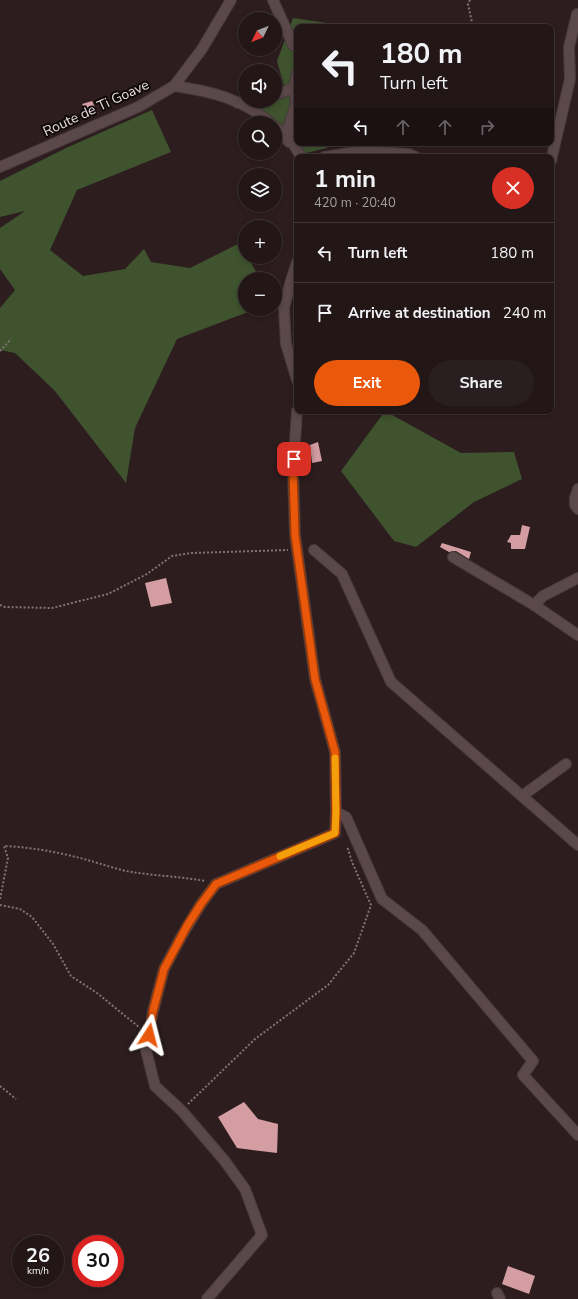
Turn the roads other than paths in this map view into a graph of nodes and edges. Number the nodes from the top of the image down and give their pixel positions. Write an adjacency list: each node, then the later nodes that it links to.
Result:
1 (231, 0): 5 (street, Route de Ti Goave)
2 (273, 0): 4 (street)
3 (577, 14): 17 (street)
4 (294, 44)
5 (174, 86): 8 (street); 18 (street, Route de Ti Goave)
6 (294, 88): 7 (street)
7 (282, 92)
8 (238, 103)
9 (248, 108): 11 (street)
10 (294, 110): 13 (street)
11 (263, 116)
12 (282, 134): 14 (street)
13 (294, 146)
14 (298, 154)
15 (343, 154): 16 (street)
16 (409, 154)
17 (553, 154)
18 (0, 167)
19 (294, 271): 20 (street)
20 (294, 370)
21 (297, 414): 31 (street)
22 (578, 489): 23 (street)
23 (578, 509)
24 (314, 550): 30 (street)
25 (453, 557): 27 (street)
26 (578, 578): 27 (street)
27 (534, 605): 28 (street)
28 (578, 635)
29 (566, 764): 30 (street)
30 (522, 796): 32 (street)
31 (336, 812): 33 (street); 34 (street)
32 (578, 845)
33 (578, 1135)
34 (207, 1299)

